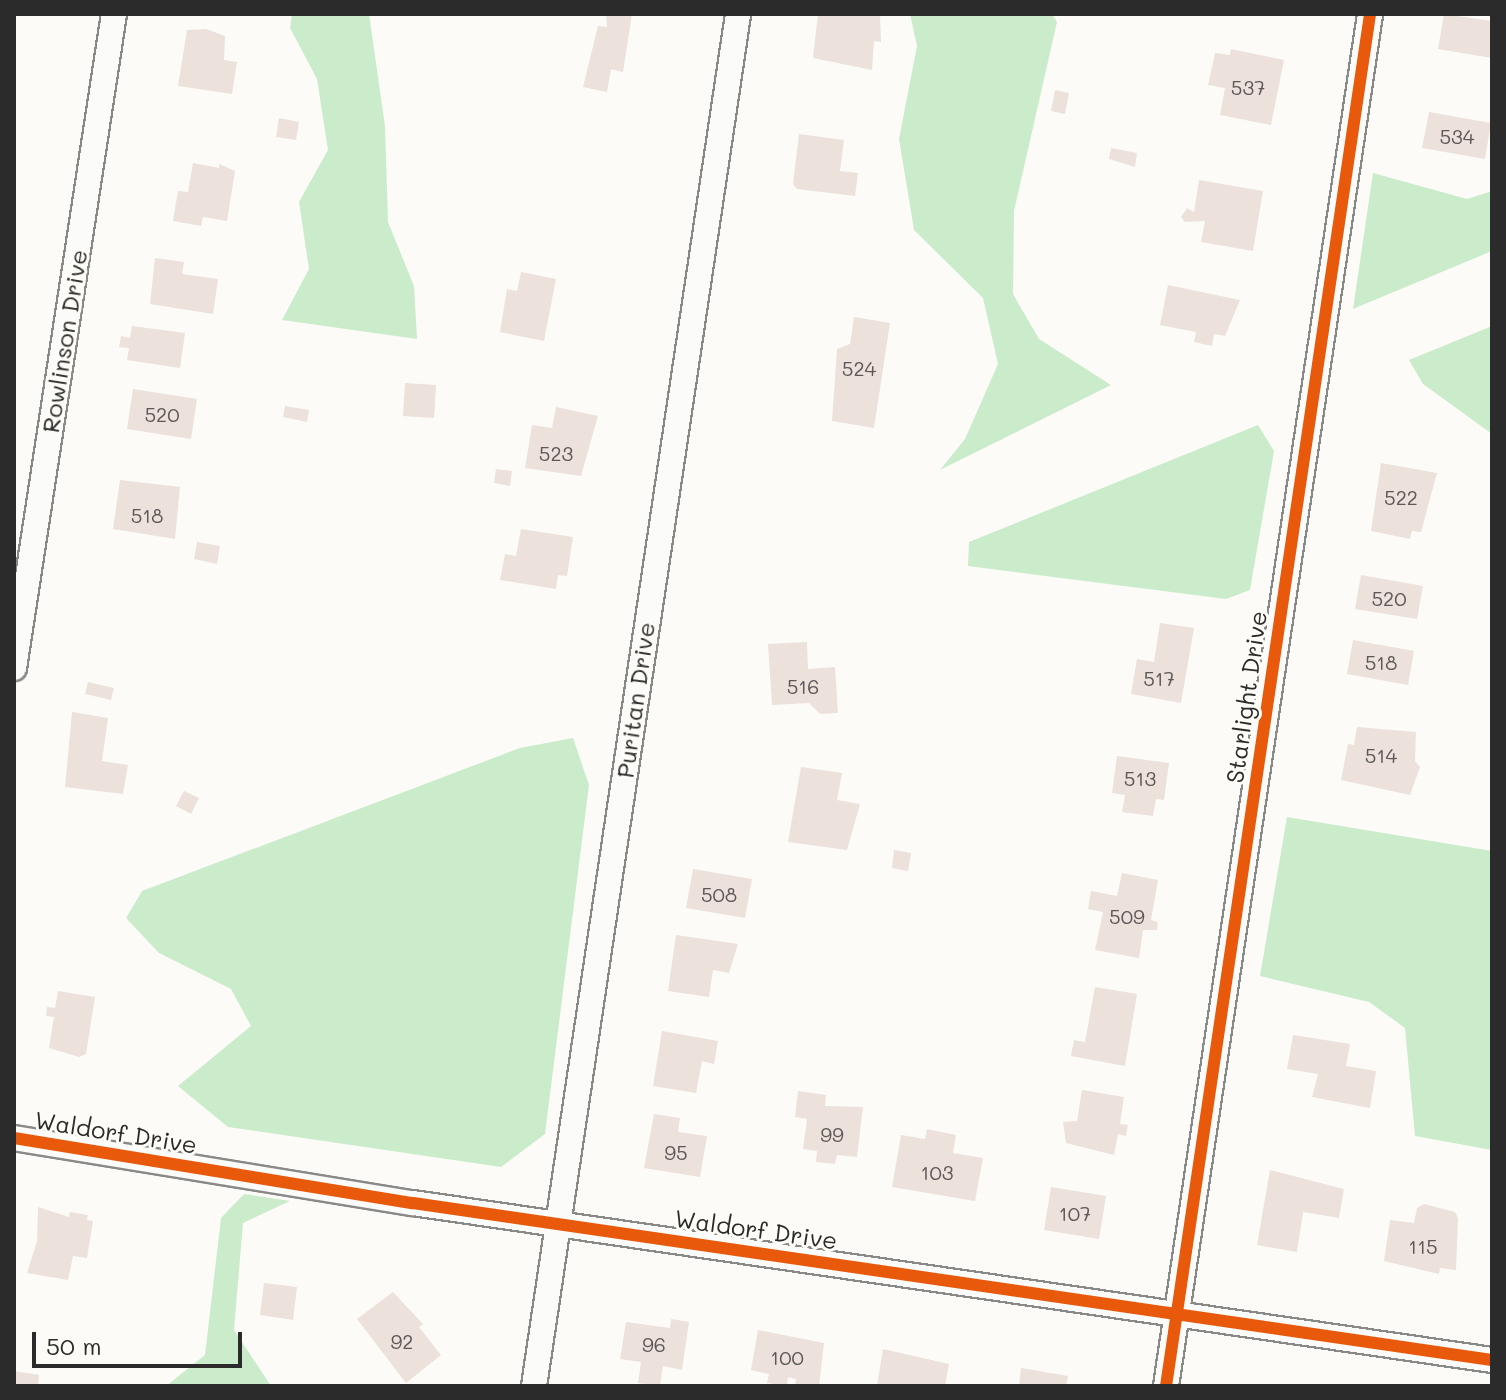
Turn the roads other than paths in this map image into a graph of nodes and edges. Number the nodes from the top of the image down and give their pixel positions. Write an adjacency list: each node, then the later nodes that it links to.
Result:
1 (114, 14): 4 (street, Rowlinson Drive)
2 (738, 14): 6 (street, Puritan Drive)
3 (1370, 14): 7 (street, Starlight Drive)
4 (14, 668)
5 (14, 1138): 6 (street, Waldorf Drive)
6 (558, 1222): 7 (street, Waldorf Drive); 9 (street, Puritan Drive)
7 (1176, 1314): 8 (street, Waldorf Drive); 10 (street, Starlight Drive)
8 (1492, 1360)
9 (534, 1386)
10 (1166, 1386)

